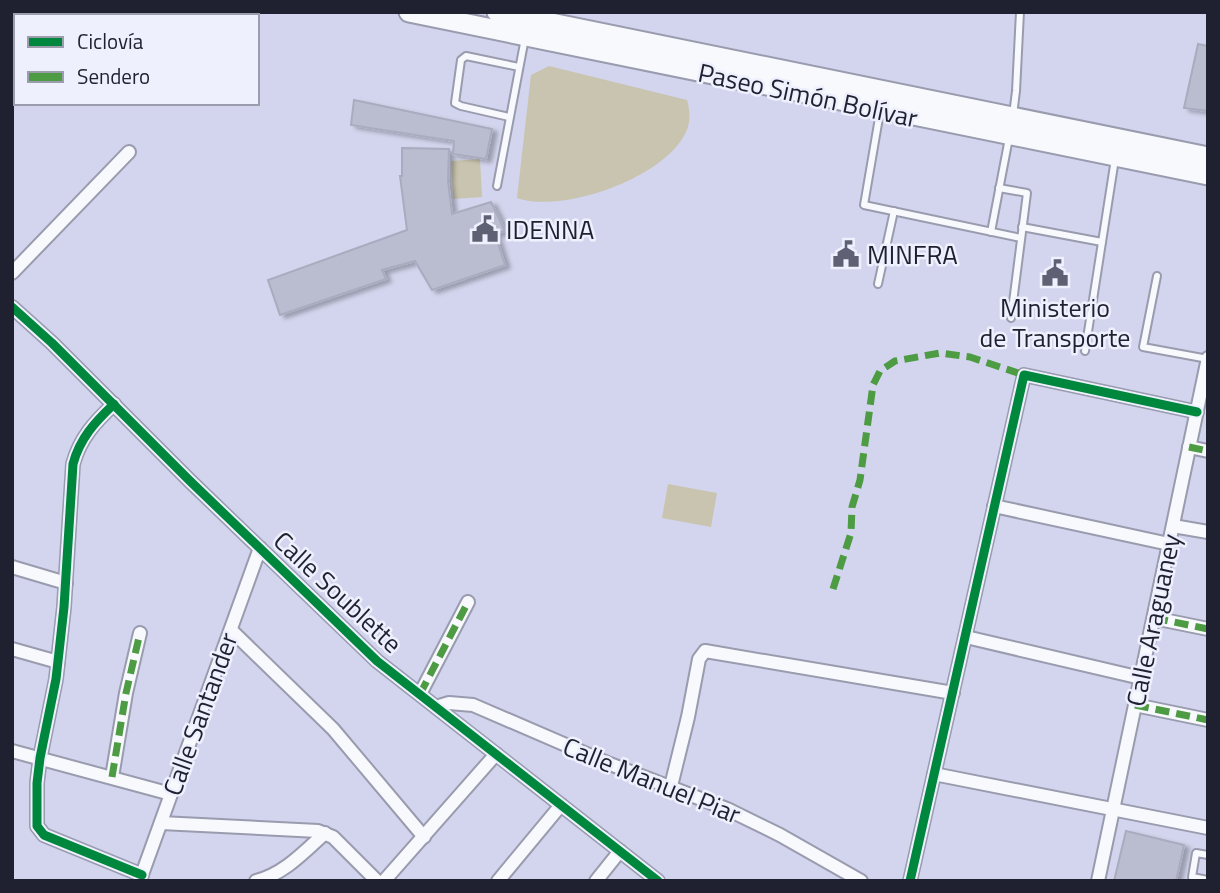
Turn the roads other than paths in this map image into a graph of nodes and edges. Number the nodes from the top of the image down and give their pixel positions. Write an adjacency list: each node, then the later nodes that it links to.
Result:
1 (409, 12): 4 (main road, Paseo Simón Bolívar)
2 (497, 12): 4 (main road, Paseo Simón Bolívar)
3 (1020, 12): 8 (lane)
4 (529, 20): 5 (lane); 6 (main road, Paseo Simón Bolívar); 8 (main road, Paseo Simón Bolívar)
5 (519, 67): 7 (lane); 7 (lane)
6 (881, 110): 8 (main road, Paseo Simón Bolívar); 15 (lane)
7 (509, 117): 13 (lane)
8 (1011, 127): 10 (main road, Paseo Simón Bolívar); 11 (main road, Paseo Simón Bolívar); 14 (lane)
9 (130, 152): 20 (street)
10 (1115, 157): 12 (main road, Paseo Simón Bolívar); 19 (lane)
11 (1208, 157)
12 (1208, 175)
13 (497, 186)
14 (999, 188): 16 (lane); 17 (lane)
15 (894, 211): 17 (lane); 22 (lane)
16 (1023, 227): 18 (lane); 19 (lane)
17 (991, 232): 18 (lane)
18 (1021, 238): 24 (lane)
19 (1102, 242): 25 (lane)
20 (12, 273)
21 (1157, 276): 26 (lane)
22 (878, 284)
23 (12, 307): 27 (street, Calle Soublette)
24 (1011, 318)
25 (1085, 351)
26 (1208, 359): 28 (street, Calle Araguaney)
27 (114, 404): 35 (street, Calle Soublette); 37 (street)
28 (1197, 411): 29 (street, Calle Araguaney); 31 (street)
29 (1189, 447): 30 (street); 32 (street, Calle Araguaney)
30 (1208, 451)
31 (994, 506): 34 (street); 43 (street)
32 (1173, 526): 33 (street); 34 (street, Calle Araguaney)
33 (1208, 532)
34 (1169, 544): 39 (street, Calle Araguaney)
35 (260, 548): 41 (street, Calle Santander); 48 (street, Calle Soublette)
36 (12, 568): 37 (street)
37 (66, 583): 45 (street)
38 (468, 602): 48 (street)
39 (1154, 618): 40 (street); 46 (street, Calle Araguaney)
40 (1208, 629)
41 (231, 630): 58 (street, Calle Santander); 64 (street)
42 (140, 633): 56 (street)
43 (966, 637): 46 (street); 47 (street)
44 (12, 649): 45 (street)
45 (58, 662): 54 (street)
46 (1141, 677): 49 (street, Calle Araguaney)
47 (953, 693): 55 (street); 57 (street)
48 (420, 694): 50 (street, Calle Soublette)
49 (1135, 705): 51 (street); 60 (street, Calle Araguaney)
50 (436, 707): 53 (street, Calle Soublette); 57 (street, Calle Manuel Piar)
51 (1208, 720)
52 (12, 751): 54 (street)
53 (496, 754): 59 (street, Calle Soublette); 64 (street)
54 (40, 758): 56 (street); 67 (street)
55 (934, 774): 60 (street); 76 (street)
56 (112, 777): 58 (street)
57 (671, 786): 75 (street, Calle Manuel Piar)
58 (171, 794): 61 (street, Calle Santander)
59 (561, 805): 65 (street, Calle Soublette); 72 (street)
60 (1114, 808): 62 (street); 77 (street, Calle Araguaney)
61 (161, 823): 63 (street); 67 (street, Calle Santander)
62 (1208, 828)
63 (325, 833): 69 (street); 70 (street)
64 (424, 836): 71 (street)
65 (620, 851): 73 (street); 74 (street, Calle Soublette)
66 (1208, 855): 68 (lane)
67 (141, 878)
68 (1208, 880)
69 (256, 881)
70 (377, 881)
71 (384, 881)
72 (498, 881)
73 (596, 881)
74 (658, 881)
75 (861, 881)
76 (909, 881)
77 (1098, 881)

